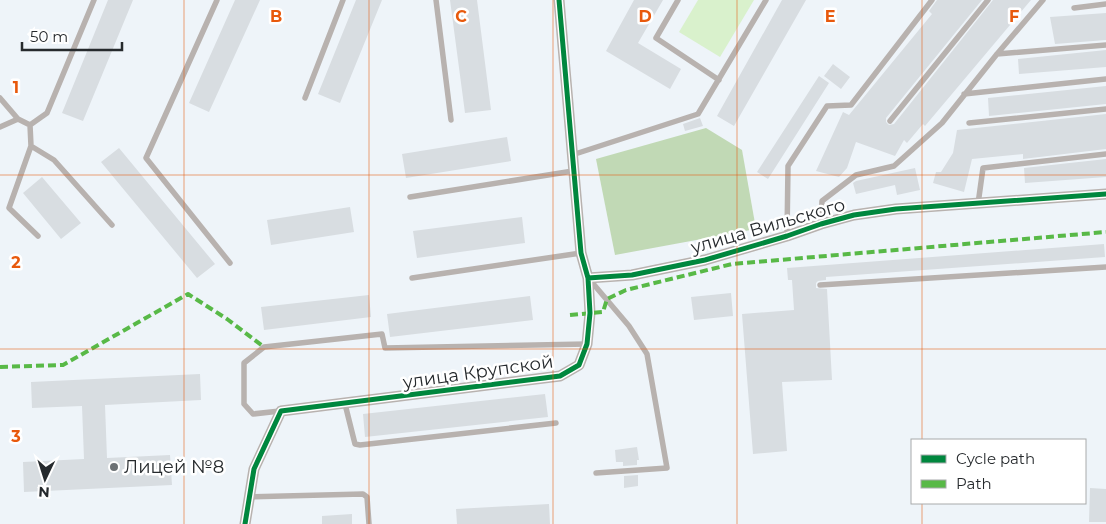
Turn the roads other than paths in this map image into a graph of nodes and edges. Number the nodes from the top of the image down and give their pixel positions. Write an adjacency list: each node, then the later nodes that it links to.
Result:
1 (94, 0): 25 (lane)
2 (217, 0): 39 (lane)
3 (343, 0): 19 (lane)
4 (436, 0): 22 (lane)
5 (559, 0): 29 (street, улица Крупской)
6 (678, 0): 16 (lane)
7 (766, 0): 16 (lane)
8 (932, 0): 37 (lane)
9 (988, 0): 23 (lane)
10 (1043, 0): 14 (lane)
11 (1106, 4): 12 (lane)
12 (1074, 8)
13 (1106, 46): 14 (lane)
14 (997, 54): 17 (lane)
15 (1106, 79): 17 (lane)
16 (719, 80): 29 (lane)
17 (964, 94): 34 (lane)
18 (0, 98): 21 (lane)
19 (304, 98)
20 (1106, 109): 24 (lane)
21 (18, 119): 25 (lane); 26 (lane)
22 (450, 120)
23 (890, 121)
24 (969, 124)
25 (30, 126): 27 (lane)
26 (0, 127)
27 (31, 146): 35 (lane); 36 (lane)
28 (1106, 154): 33 (lane)
29 (572, 155): 30 (street, улица Крупской)
30 (573, 171): 32 (lane); 38 (street, улица Крупской)
31 (1106, 194): 33 (street, улица Вильского)
32 (410, 197)
33 (978, 204): 34 (street, улица Вильского)
34 (821, 224): 37 (street, улица Вильского)
35 (112, 225)
36 (38, 236)
37 (787, 236): 42 (street, улица Вильского)
38 (581, 253): 41 (lane); 42 (street, улица Крупской)
39 (230, 263)
40 (1106, 267): 43 (lane)
41 (412, 278)
42 (588, 278): 44 (street, улица Крупской); 48 (lane)
43 (820, 285)
44 (587, 344): 45 (street, улица Крупской); 46 (lane)
45 (345, 404): 46 (street, улица Крупской); 47 (lane)
46 (281, 411): 49 (street)
47 (556, 423)
48 (596, 473)
49 (249, 497): 50 (street); 51 (lane)
50 (246, 524)
51 (369, 524)

